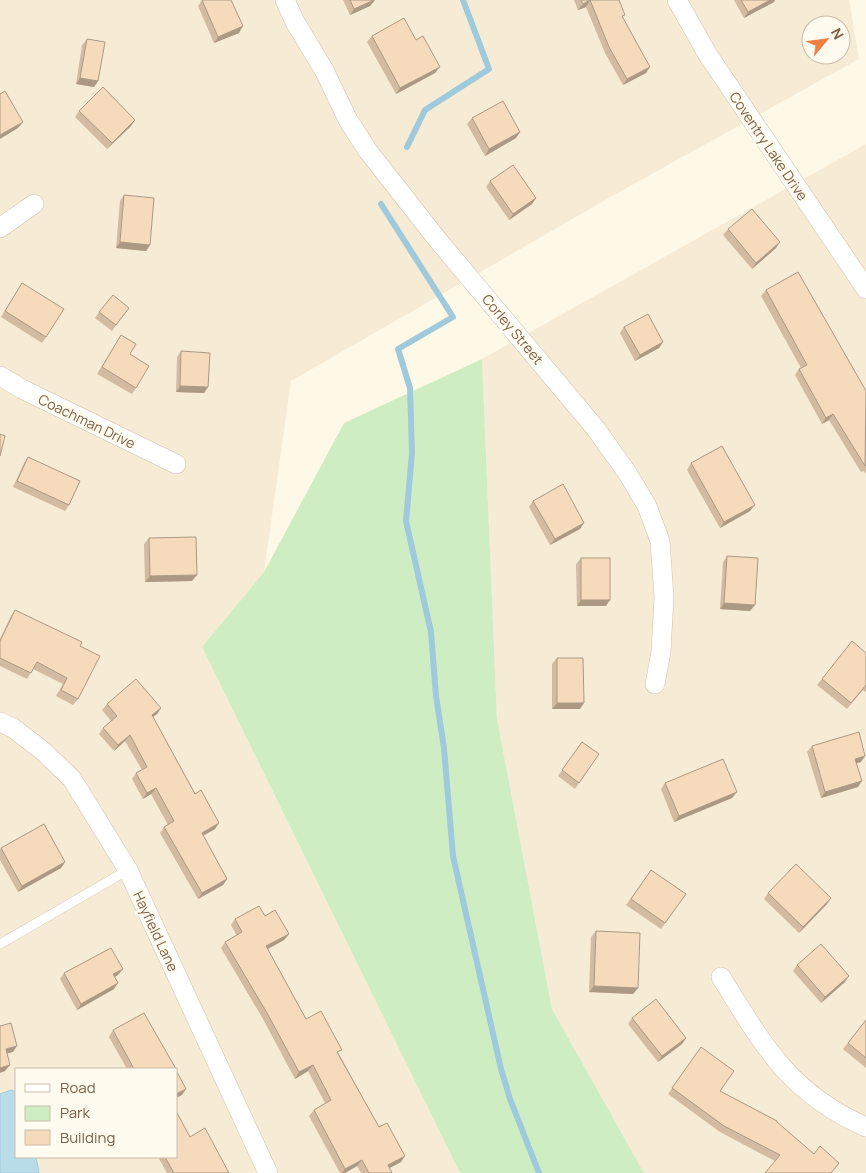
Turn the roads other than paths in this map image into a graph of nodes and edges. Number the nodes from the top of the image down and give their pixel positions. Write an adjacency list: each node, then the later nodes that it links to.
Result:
1 (286, 0): 8 (street, Corley Street)
2 (677, 0): 5 (street, Coventry Lake Drive)
3 (34, 204): 4 (street)
4 (0, 228)
5 (866, 288)
6 (0, 376): 7 (street, Coachman Drive)
7 (176, 464)
8 (655, 684)
9 (0, 722): 10 (street, Hayfield Lane)
10 (128, 870): 11 (lane); 14 (street, Hayfield Lane)
11 (0, 944)
12 (721, 977): 13 (street)
13 (866, 1127)
14 (268, 1173)

